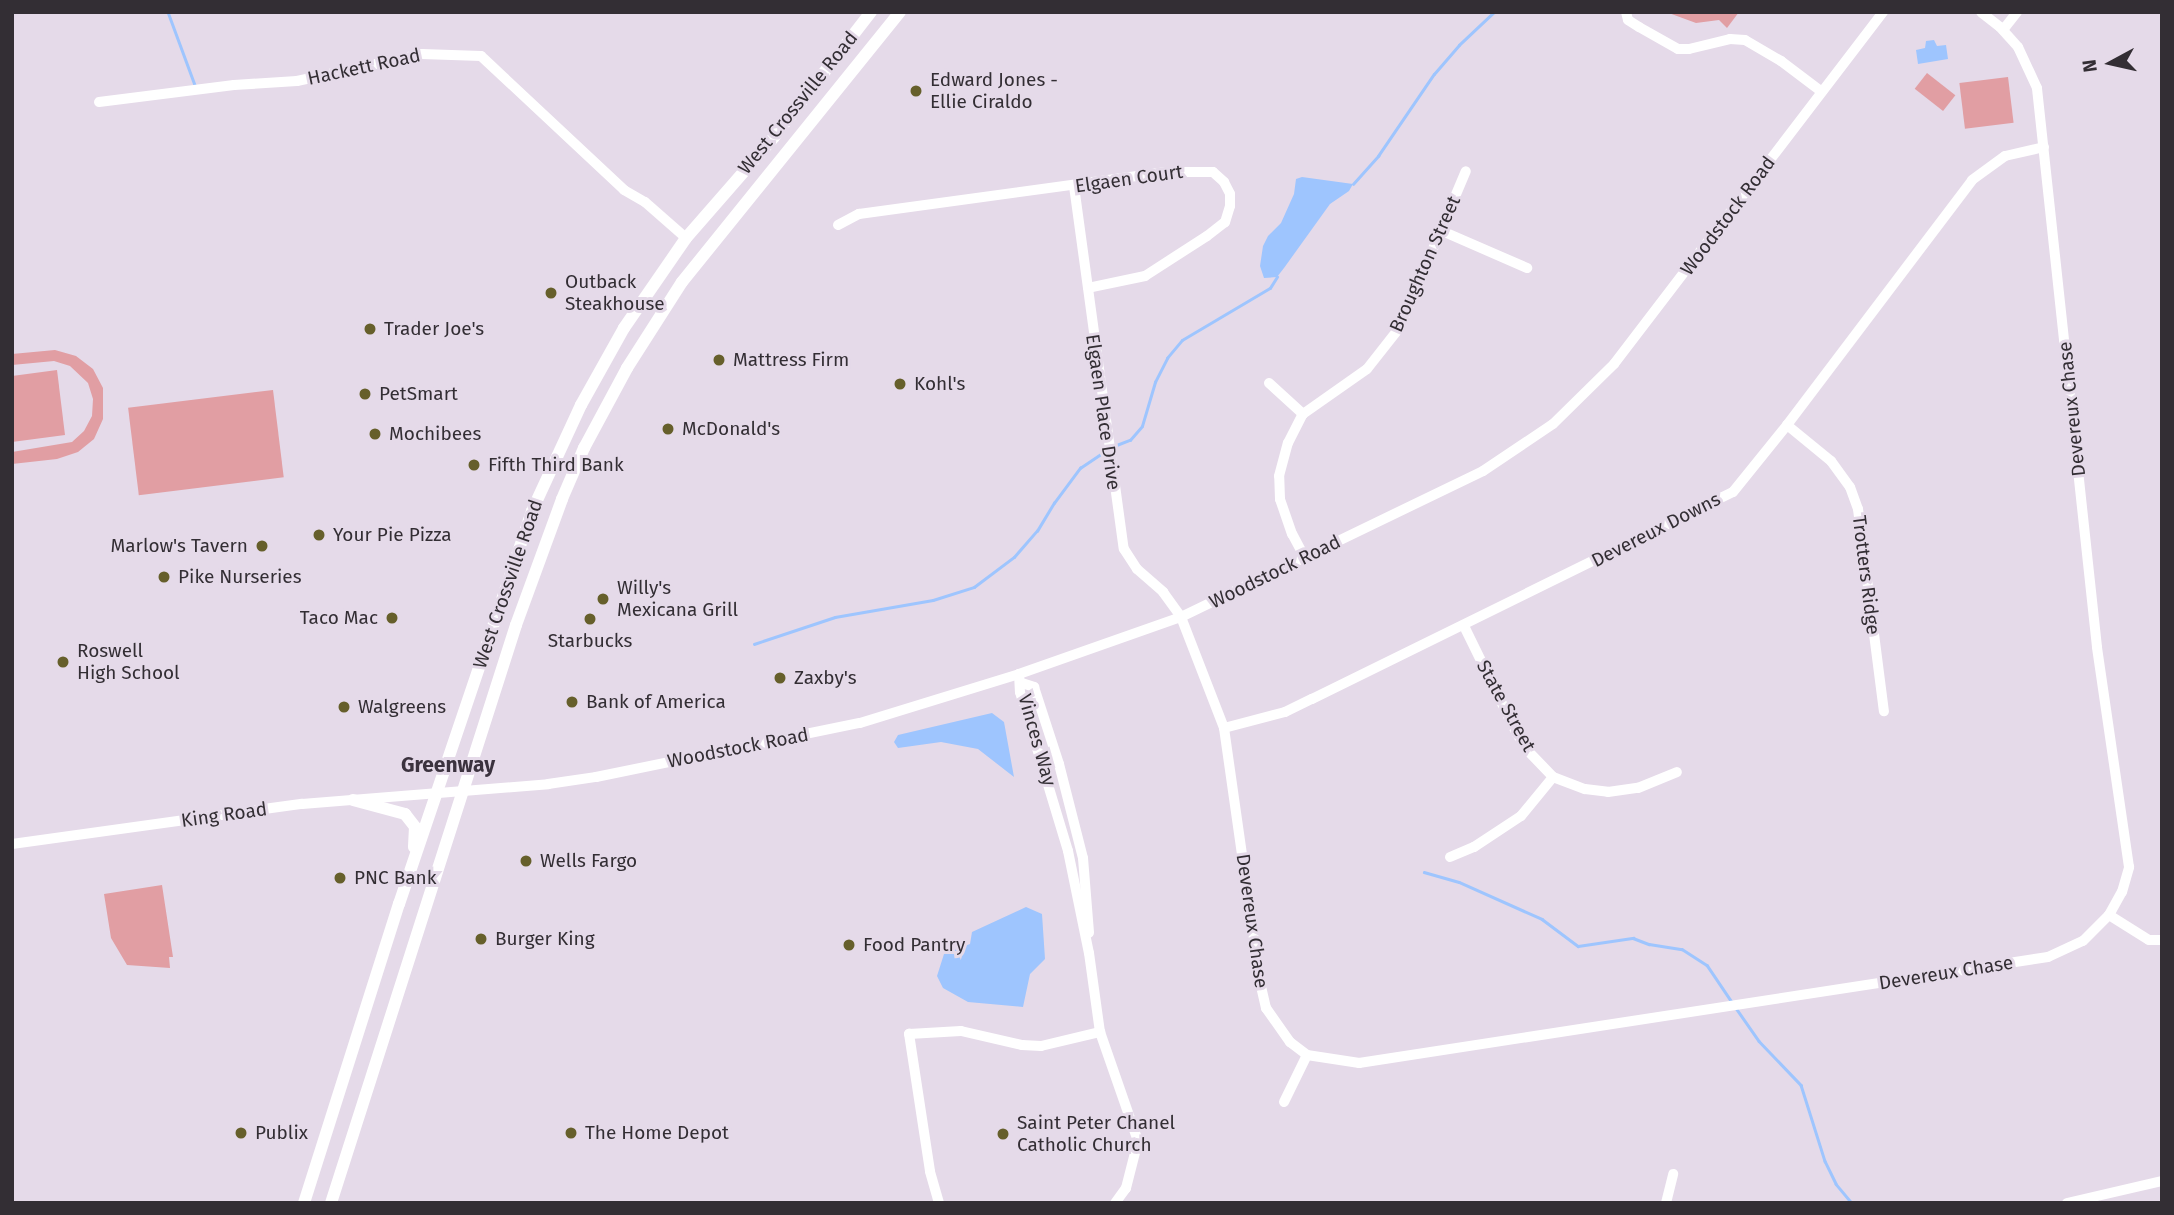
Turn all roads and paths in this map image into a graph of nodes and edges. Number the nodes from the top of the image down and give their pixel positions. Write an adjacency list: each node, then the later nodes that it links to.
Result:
1 (871, 12): 15 (main road, West Crossville Road)
2 (900, 12): 29 (main road, West Crossville Road)
3 (1626, 12): 8 (street)
4 (1883, 12): 8 (street, Woodstock Road)
5 (1981, 12): 7 (street, Devereux Chase)
6 (2017, 12): 7 (street)
7 (2003, 30): 10 (street, Devereux Chase)
8 (1822, 92): 21 (street, Woodstock Road)
9 (99, 102): 15 (street, Hackett Road)
10 (2044, 147): 20 (street, Devereux Downs); 35 (street, Devereux Chase)
11 (1466, 171): 14 (street, Broughton Street)
12 (1074, 186): 13 (street, Elgaen Court); 17 (street, Elgaen Place Drive); 17 (street, Elgaen Court)
13 (838, 225)
14 (1443, 231): 16 (street); 19 (street, Broughton Street)
15 (686, 238): 30 (main road, West Crossville Road)
16 (1527, 268)
17 (1088, 288): 22 (street, Elgaen Place Drive)
18 (1269, 383): 19 (street)
19 (1303, 414): 21 (street, Broughton Street)
20 (1787, 425): 23 (street, Devereux Downs); 25 (street, Trotters Ridge)
21 (1305, 558): 22 (street, Woodstock Road)
22 (1181, 617): 24 (street, Woodstock Road); 26 (street, Devereux Chase)
23 (1464, 626): 26 (street, Devereux Downs); 28 (street, State Street)
24 (1021, 678): 29 (street, Woodstock Road); 37 (street, Vinces Way)
25 (1884, 711)
26 (1224, 728): 38 (street, Devereux Chase)
27 (1677, 772): 28 (street, State Street)
28 (1553, 777): 33 (street)
29 (464, 790): 30 (street, Woodstock Road); 44 (main road)
30 (437, 793): 31 (street, King Road); 34 (main road)
31 (353, 800): 32 (street, King Road); 34 (main road)
32 (12, 844)
33 (1450, 857)
34 (414, 859): 43 (main road)
35 (2109, 915): 36 (street); 38 (street, Devereux Chase)
36 (2162, 940)
37 (1100, 1032): 45 (street); 46 (street, Vinces Way)
38 (1307, 1055): 39 (street)
39 (1284, 1102)
40 (1673, 1174): 47 (street)
41 (2162, 1181): 42 (street)
42 (2089, 1199): 48 (street)
43 (304, 1203)
44 (331, 1203)
45 (939, 1203)
46 (1115, 1203)
47 (1665, 1203)
48 (2067, 1203)

